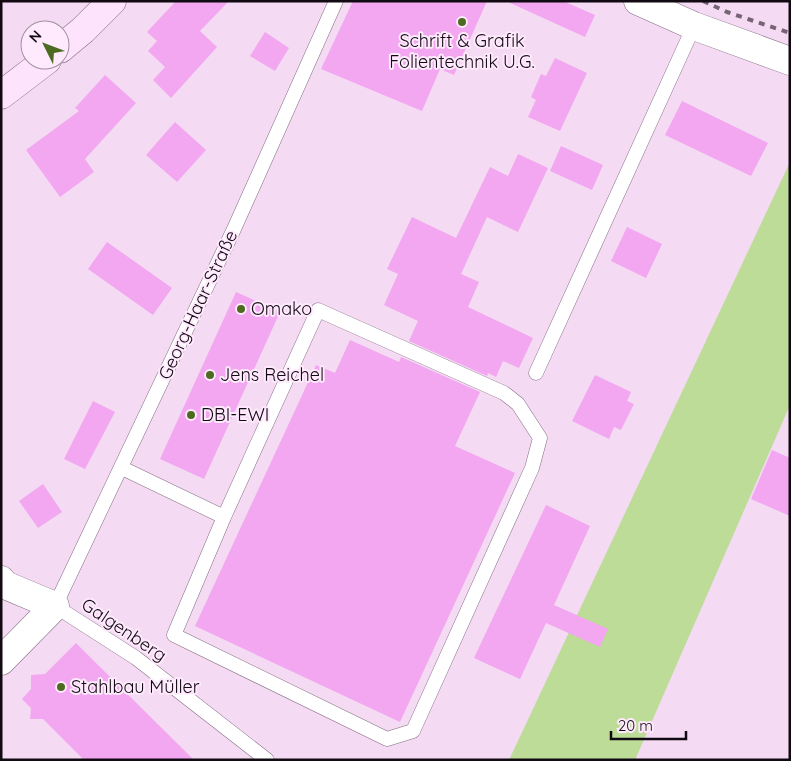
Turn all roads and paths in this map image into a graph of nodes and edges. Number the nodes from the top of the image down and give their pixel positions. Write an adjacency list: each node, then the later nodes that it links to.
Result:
1 (112, 1): 5 (street)
2 (336, 1): 10 (lane, Georg-Haar-Straße)
3 (638, 1): 4 (street)
4 (694, 26): 6 (street); 9 (lane)
5 (70, 41)
6 (790, 61)
7 (34, 70): 8 (street)
8 (1, 95)
9 (536, 373)
10 (122, 468): 11 (lane); 13 (lane, Georg-Haar-Straße)
11 (224, 517): 11 (lane)
12 (1, 580): 13 (street)
13 (55, 606): 14 (street, Georg-Haar-Straße); 15 (lane, Galgenberg)
14 (1, 661)
15 (267, 760)

